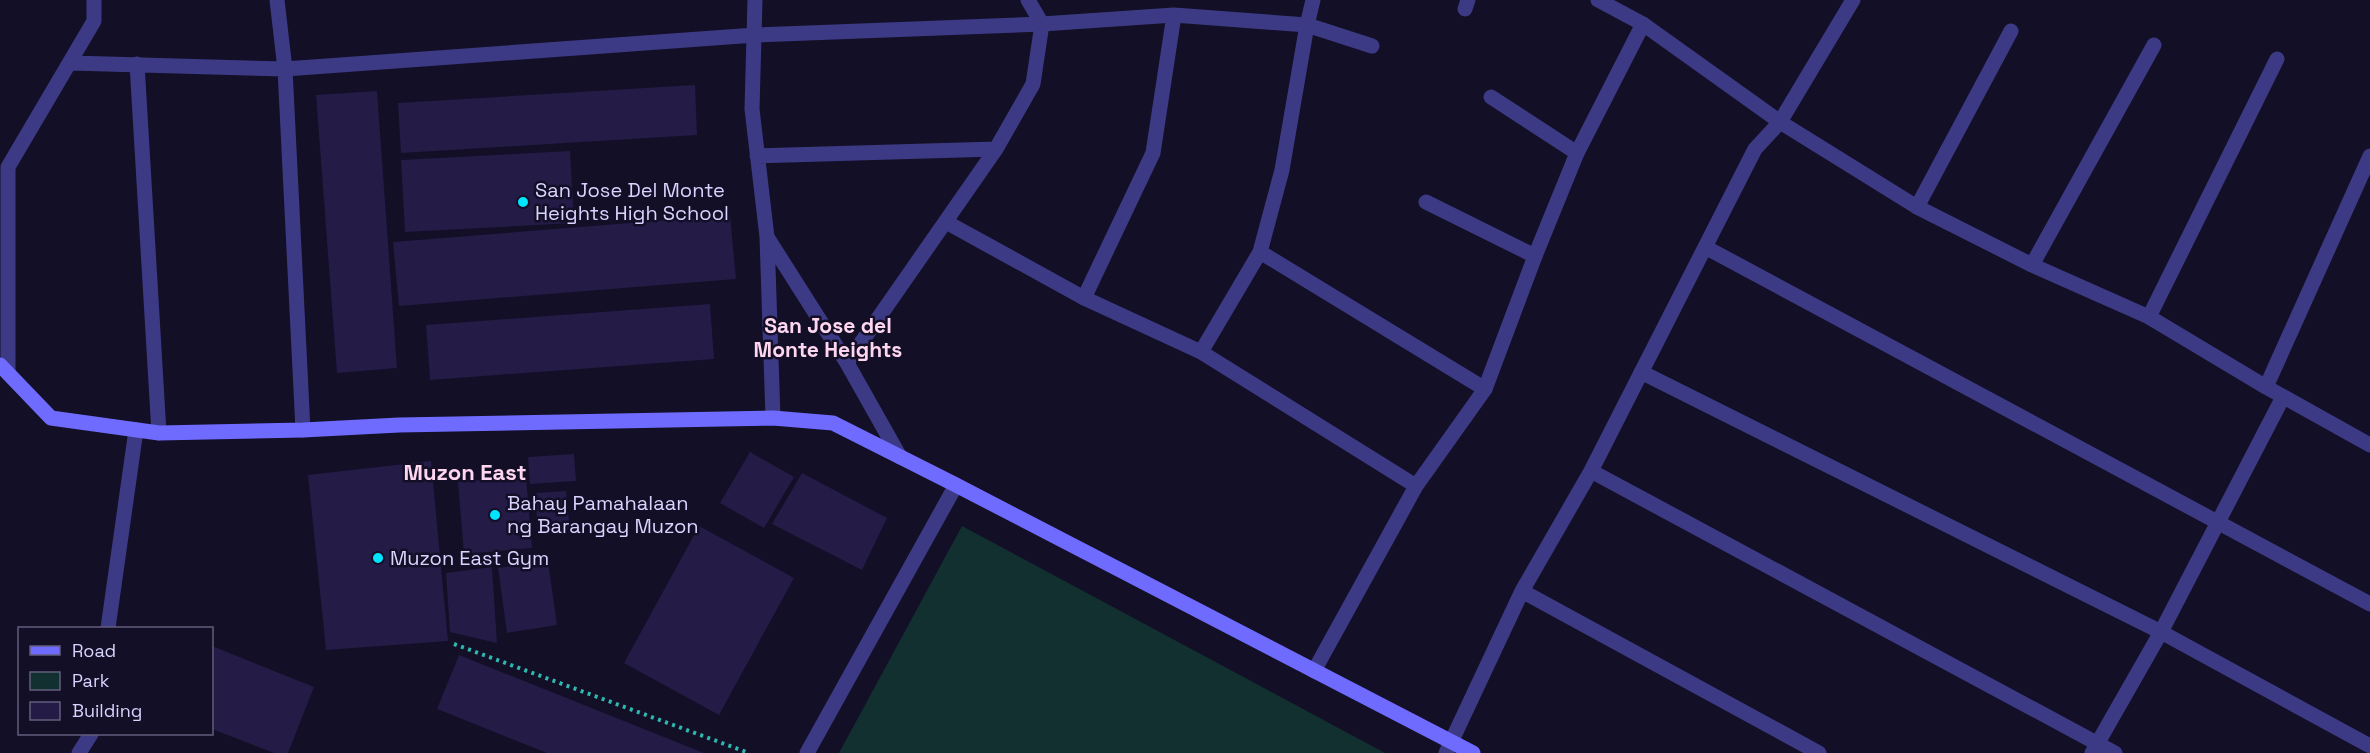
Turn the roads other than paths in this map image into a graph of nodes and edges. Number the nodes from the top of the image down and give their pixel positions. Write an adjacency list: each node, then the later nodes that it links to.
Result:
1 (94, 0): 17 (street)
2 (277, 0): 19 (street)
3 (755, 0): 13 (street)
4 (1028, 0): 9 (street)
5 (1312, 0): 11 (street)
6 (1598, 0): 10 (street)
7 (1852, 0): 21 (street)
8 (1174, 15): 9 (street); 11 (street); 34 (street)
9 (1042, 24): 13 (street); 22 (street)
10 (1643, 24): 21 (street); 23 (street)
11 (1307, 25): 14 (street); 31 (street)
12 (2011, 31): 27 (street)
13 (755, 36): 19 (street); 24 (street)
14 (1372, 45)
15 (2154, 45): 33 (street)
16 (2277, 59): 35 (street)
17 (71, 63): 18 (street); 38 (street)
18 (137, 64): 19 (street); 46 (street)
19 (285, 69): 45 (street)
20 (1491, 97): 23 (street)
21 (1780, 122): 27 (street); 30 (street)
22 (996, 149): 24 (street); 28 (street)
23 (1577, 153): 32 (street)
24 (757, 156): 29 (street)
25 (2370, 156): 40 (street)
26 (1426, 202): 32 (street)
27 (1917, 207): 33 (street)
28 (946, 222): 34 (street); 37 (street)
29 (767, 237): 37 (street); 43 (street)
30 (1705, 248): 39 (street); 52 (street)
31 (1260, 252): 36 (street); 41 (street)
32 (1535, 256): 41 (street)
33 (2032, 265): 35 (street)
34 (1084, 298): 36 (street)
35 (2149, 317): 40 (street)
36 (1201, 352): 51 (street)
37 (847, 363): 48 (street)
38 (4, 369): 44 (street)
39 (1641, 372): 49 (street); 56 (street)
40 (2266, 387): 42 (street)
41 (1485, 389): 51 (street)
42 (2283, 397): 47 (street); 52 (street)
43 (773, 418): 45 (street); 48 (street)
44 (136, 430): 46 (street); 55 (street)
45 (303, 430): 46 (street)
46 (159, 433)
47 (2370, 445)
48 (900, 457): 50 (street)
49 (1591, 471): 53 (street); 61 (street)
50 (956, 484): 57 (street); 63 (street)
51 (1416, 486): 57 (street)
52 (2217, 521): 54 (street); 56 (street)
53 (1522, 591): 60 (street); 65 (street)
54 (2370, 604)
55 (108, 627)
56 (2161, 632): 59 (street); 61 (street)
57 (1314, 671): 60 (street)
58 (90, 735): 62 (street)
59 (2370, 746)
60 (1449, 747): 64 (street)
61 (2095, 748): 66 (street)
62 (79, 753)
63 (807, 753)
64 (1473, 753)
65 (1819, 753)
66 (2115, 753)

